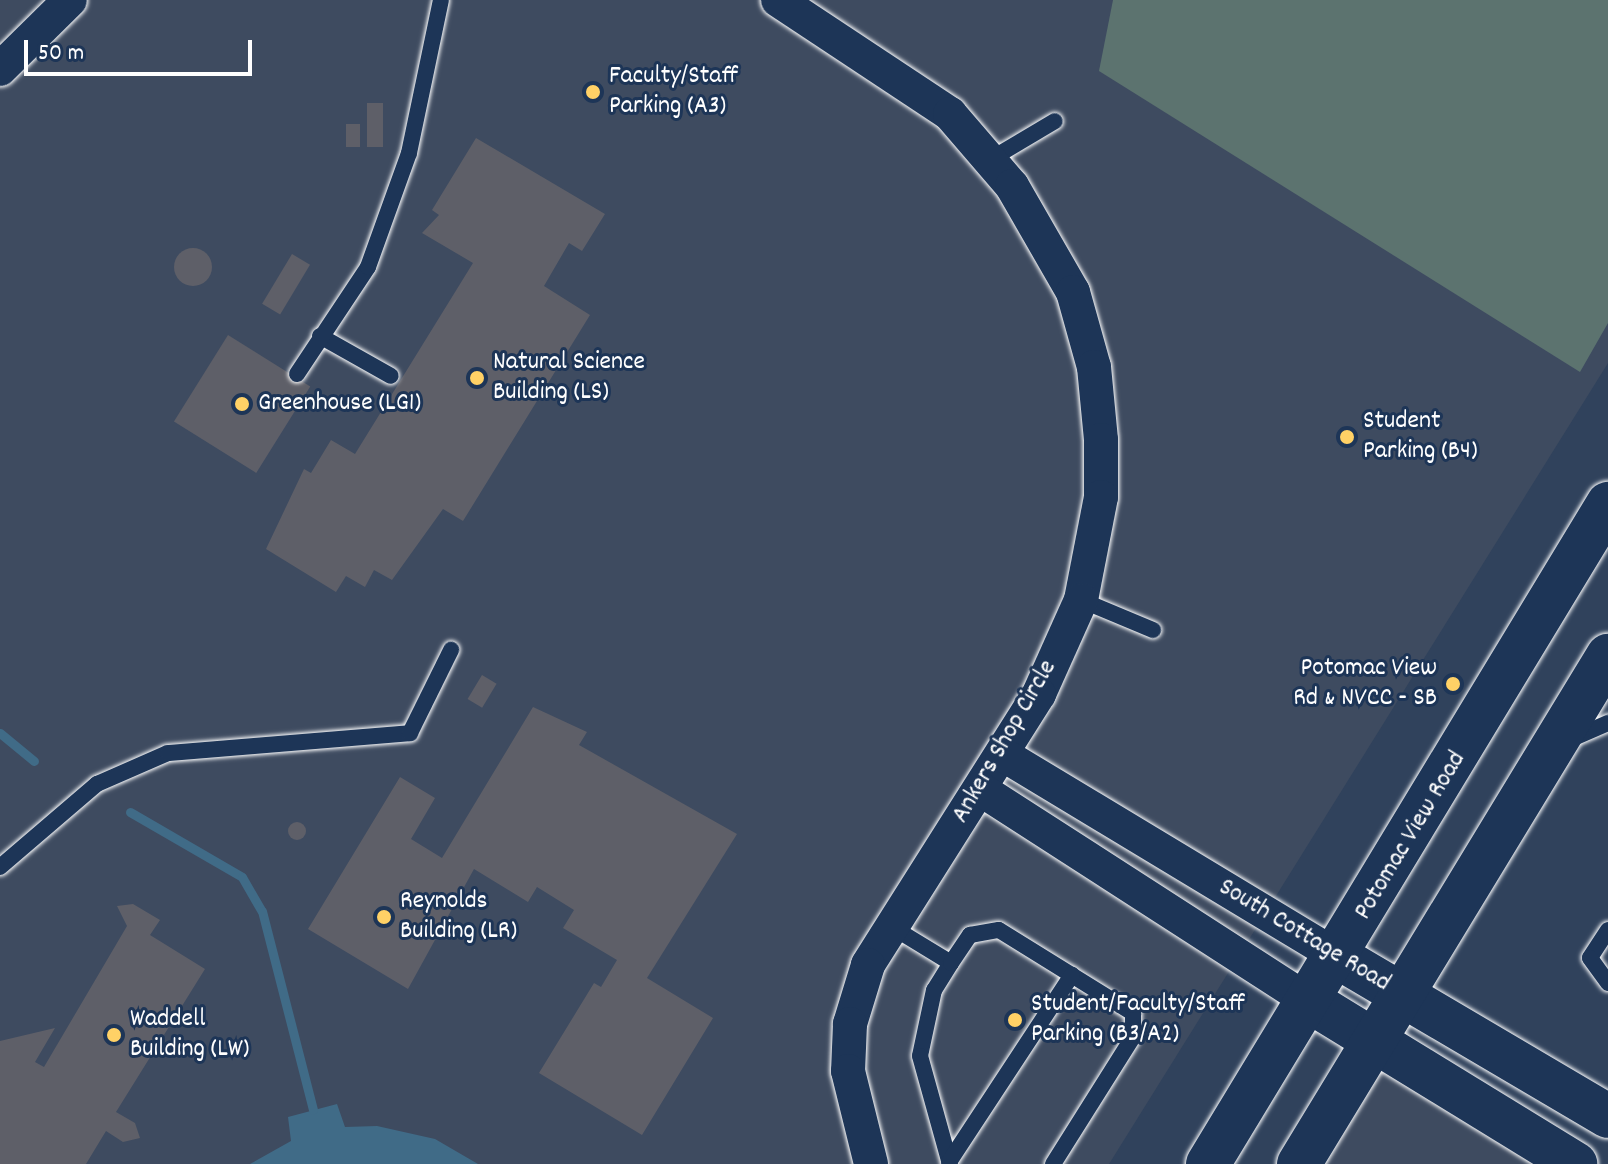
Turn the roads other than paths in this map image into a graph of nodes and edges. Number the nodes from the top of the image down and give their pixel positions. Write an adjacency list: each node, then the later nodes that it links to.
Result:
1 (70, 0): 4 (street)
2 (441, 0): 7 (lane)
3 (778, 0): 6 (street, Ankers Shop Circle)
4 (0, 69)
5 (1055, 121): 6 (lane)
6 (991, 159): 11 (street, Ankers Shop Circle)
7 (320, 336): 8 (lane); 9 (lane)
8 (297, 374)
9 (391, 376)
10 (1608, 504): 22 (main road, Potomac View Road)
11 (1081, 600): 12 (lane); 17 (street, Ankers Shop Circle)
12 (1153, 630)
13 (451, 650): 19 (lane)
14 (1608, 656): 16 (main road)
15 (1608, 723): 16 (lane)
16 (1553, 748): 26 (main road)
17 (1002, 754): 18 (street, Ankers Shop Circle); 22 (street, South Cottage Road)
18 (980, 789): 20 (street, Ankers Shop Circle); 27 (street, South Cottage Road)
19 (0, 867)
20 (892, 927): 23 (lane); 31 (street, Ankers Shop Circle)
21 (1608, 930): 25 (lane)
22 (1338, 957): 26 (main road, South Cottage Road); 27 (main road, Potomac View Road)
23 (951, 963): 24 (lane); 30 (lane)
24 (1072, 975): 30 (lane); 32 (lane)
25 (1608, 983)
26 (1403, 995): 28 (main road); 29 (main road, South Cottage Road)
27 (1311, 1002): 28 (main road, South Cottage Road); 33 (main road, Potomac View Road)
28 (1374, 1041): 34 (main road); 35 (main road, South Cottage Road)
29 (1608, 1116)
30 (950, 1163)
31 (871, 1164)
32 (1053, 1164)
33 (1208, 1164)
34 (1299, 1164)
35 (1575, 1164)

